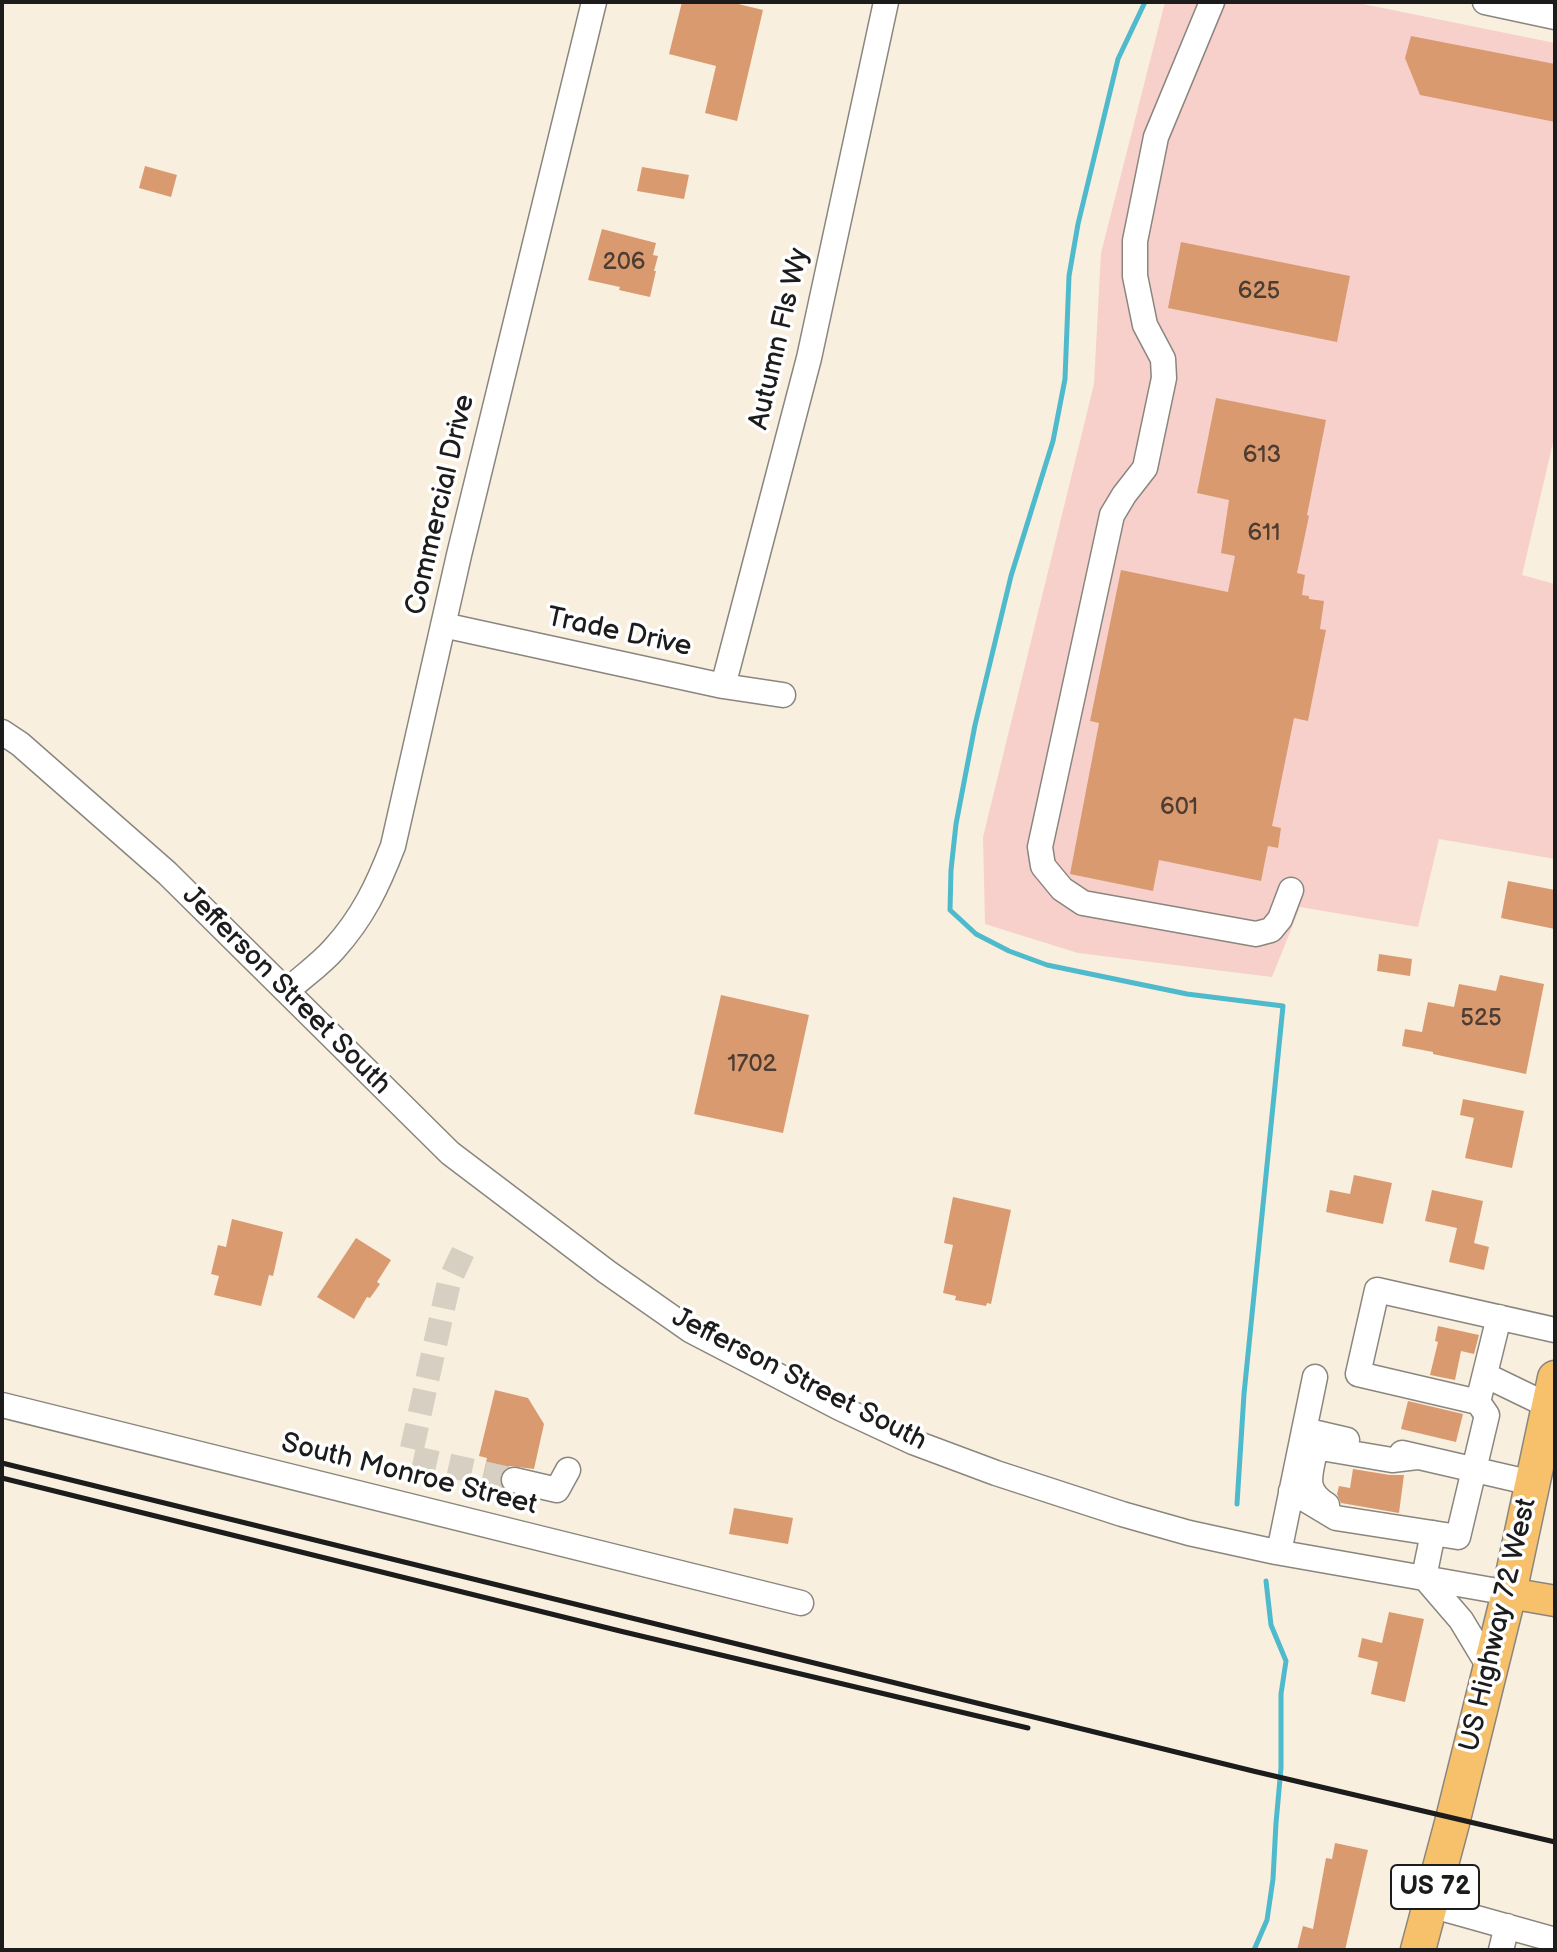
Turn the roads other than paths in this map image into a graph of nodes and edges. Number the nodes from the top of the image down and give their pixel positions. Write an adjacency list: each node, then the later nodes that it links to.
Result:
1 (594, 2): 6 (street, Commercial Drive)
2 (886, 2): 7 (street, Autumn Fls Wy)
3 (1212, 2): 10 (street)
4 (1485, 2): 5 (street)
5 (1555, 17)
6 (443, 625): 7 (street, Trade Drive); 11 (street, Commercial Drive)
7 (723, 686): 8 (street, Trade Drive)
8 (783, 695)
9 (2, 732): 11 (street, Jefferson Street South)
10 (1291, 890)
11 (287, 991): 28 (street, Jefferson Street South)
12 (1499, 1317): 13 (street); 14 (street); 17 (street)
13 (1555, 1330)
14 (1485, 1375): 16 (street); 17 (street)
15 (1315, 1377): 19 (street)
16 (1553, 1397): 24 (highway, US Highway 72 West / US 72)
17 (1478, 1402): 22 (street)
18 (2, 1405): 32 (street, South Monroe Street)
19 (1304, 1430): 20 (street); 25 (street)
20 (1417, 1457): 22 (street); 26 (street)
21 (568, 1470): 23 (street)
22 (1474, 1470): 24 (street); 27 (street)
23 (514, 1480)
24 (1532, 1483): 30 (highway, US Highway 72 West / US 72)
25 (1291, 1491): 26 (street); 28 (street)
26 (1398, 1528): 27 (street)
27 (1433, 1533): 29 (street)
28 (1279, 1552): 29 (street, Jefferson Street South)
29 (1424, 1577): 30 (street, Jefferson Street South); 33 (street)
30 (1509, 1593): 31 (main road, Jefferson Street South); 33 (highway, US Highway 72 West / US 72)
31 (1555, 1601)
32 (801, 1603)
33 (1490, 1668): 34 (highway, US Highway 72 West / US 72)
34 (1430, 1905): 35 (street); 37 (highway, US 72)
35 (1507, 1926): 36 (street); 38 (street)
36 (1547, 1942)
37 (1418, 1950)
38 (1501, 1950)

